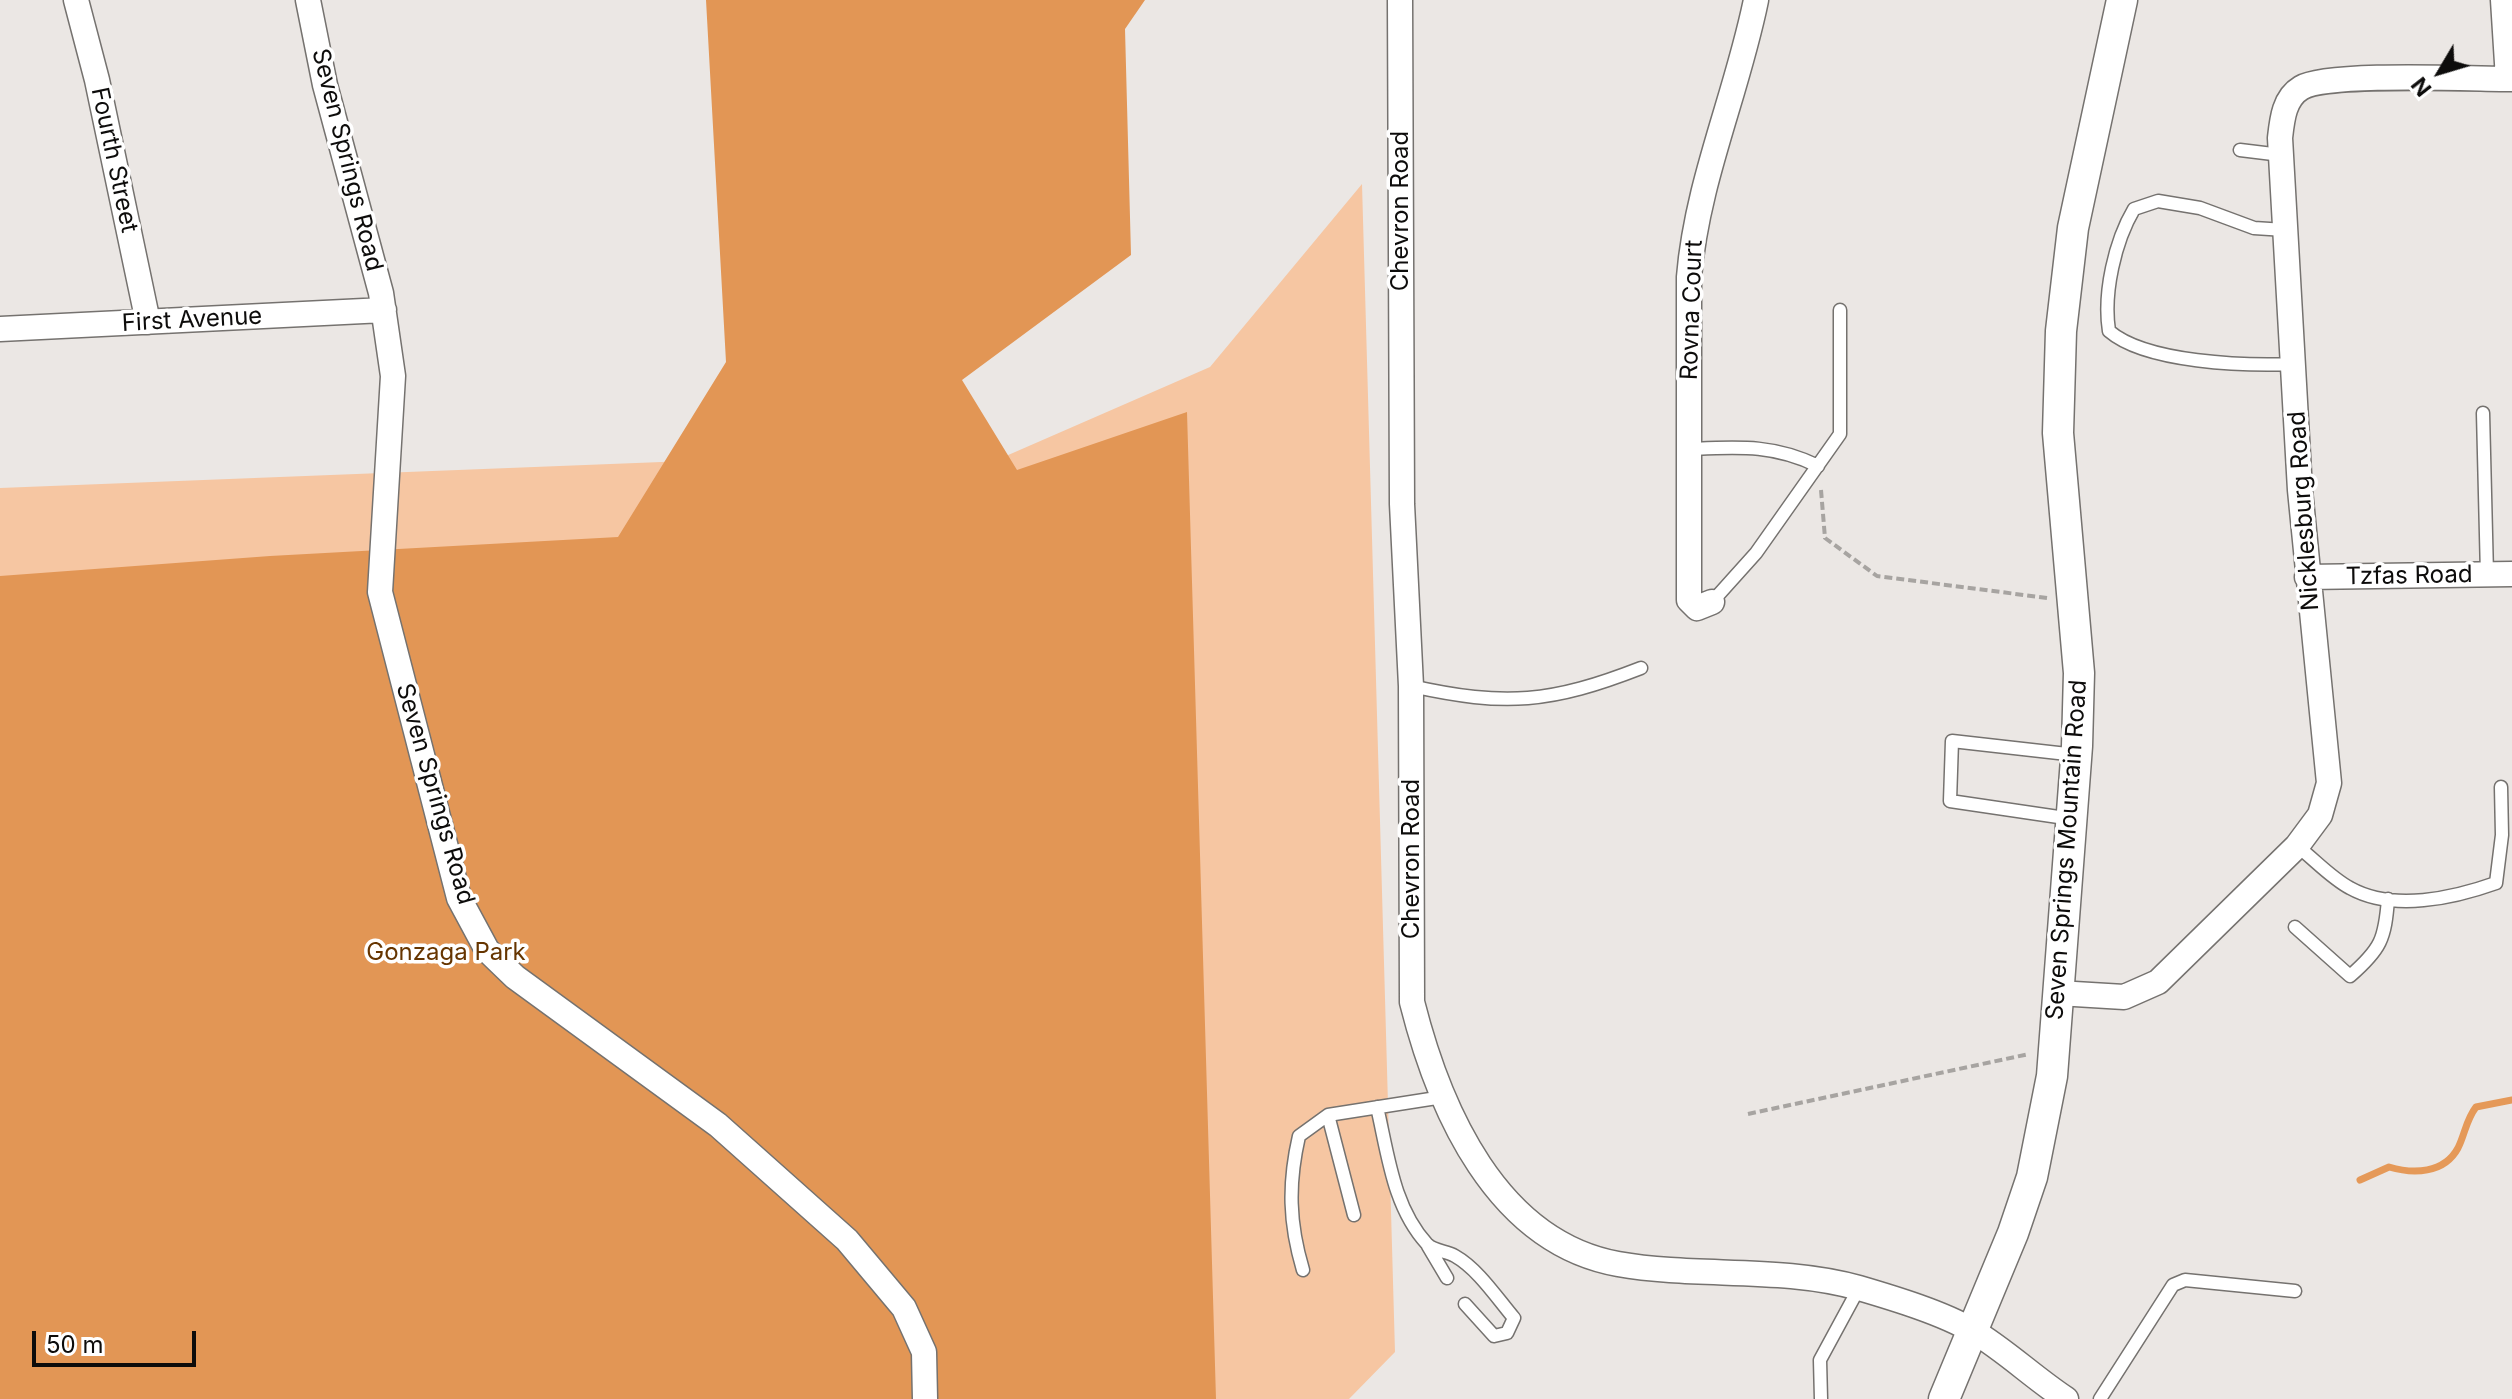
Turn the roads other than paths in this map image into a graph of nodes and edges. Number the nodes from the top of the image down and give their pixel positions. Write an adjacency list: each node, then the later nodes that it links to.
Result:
1 (76, 0): 13 (street, Fourth Street)
2 (308, 0): 11 (street, Seven Springs Road)
3 (1400, 0): 24 (street, Chevron Road)
4 (1756, 0): 17 (street, Rovna Court)
5 (2122, 0): 25 (street, Seven Springs Mountain Road)
6 (2503, 0): 7 (street)
7 (2510, 79): 9 (street, Nicklesburg Road)
8 (2240, 150): 9 (lane)
9 (2281, 155): 10 (street, Nicklesburg Road)
10 (2285, 230): 15 (street, Nicklesburg Road); 15 (lane)
11 (384, 310): 13 (street, First Avenue); 43 (street, Seven Springs Road)
12 (1840, 310): 18 (lane)
13 (148, 322): 14 (street, First Avenue)
14 (0, 329)
15 (2294, 364): 21 (street, Nicklesburg Road)
16 (2483, 413): 20 (lane)
17 (1689, 449): 18 (lane); 22 (street, Rovna Court)
18 (1818, 466): 22 (lane)
19 (2512, 574): 20 (street, Tzfas Road)
20 (2487, 575): 21 (street, Tzfas Road)
21 (2307, 577): 28 (street, Nicklesburg Road)
22 (1712, 602)
23 (1641, 668): 24 (lane)
24 (1411, 686): 32 (street, Chevron Road)
25 (2076, 755): 27 (street, Seven Springs Mountain Road); 27 (lane)
26 (2501, 787): 29 (lane)
27 (2072, 819): 31 (street, Seven Springs Mountain Road)
28 (2297, 846): 29 (lane); 31 (street, Nicklesburg Road)
29 (2388, 899): 30 (lane)
30 (2295, 927)
31 (2058, 993): 42 (street, Seven Springs Mountain Road)
32 (1443, 1097): 33 (lane); 39 (street, Chevron Road)
33 (1377, 1107): 34 (lane); 36 (lane)
34 (1328, 1115): 35 (lane); 37 (lane)
35 (1354, 1215)
36 (1428, 1246): 38 (lane); 41 (lane)
37 (1303, 1270)
38 (1447, 1278)
39 (1859, 1288): 42 (street, Chevron Road); 44 (lane)
40 (2295, 1291): 47 (lane)
41 (1465, 1304)
42 (1972, 1330): 45 (street, Seven Springs Mountain Road); 46 (street, Chevron Road)
43 (925, 1399)
44 (1821, 1399)
45 (1944, 1399)
46 (2066, 1399)
47 (2100, 1399)

